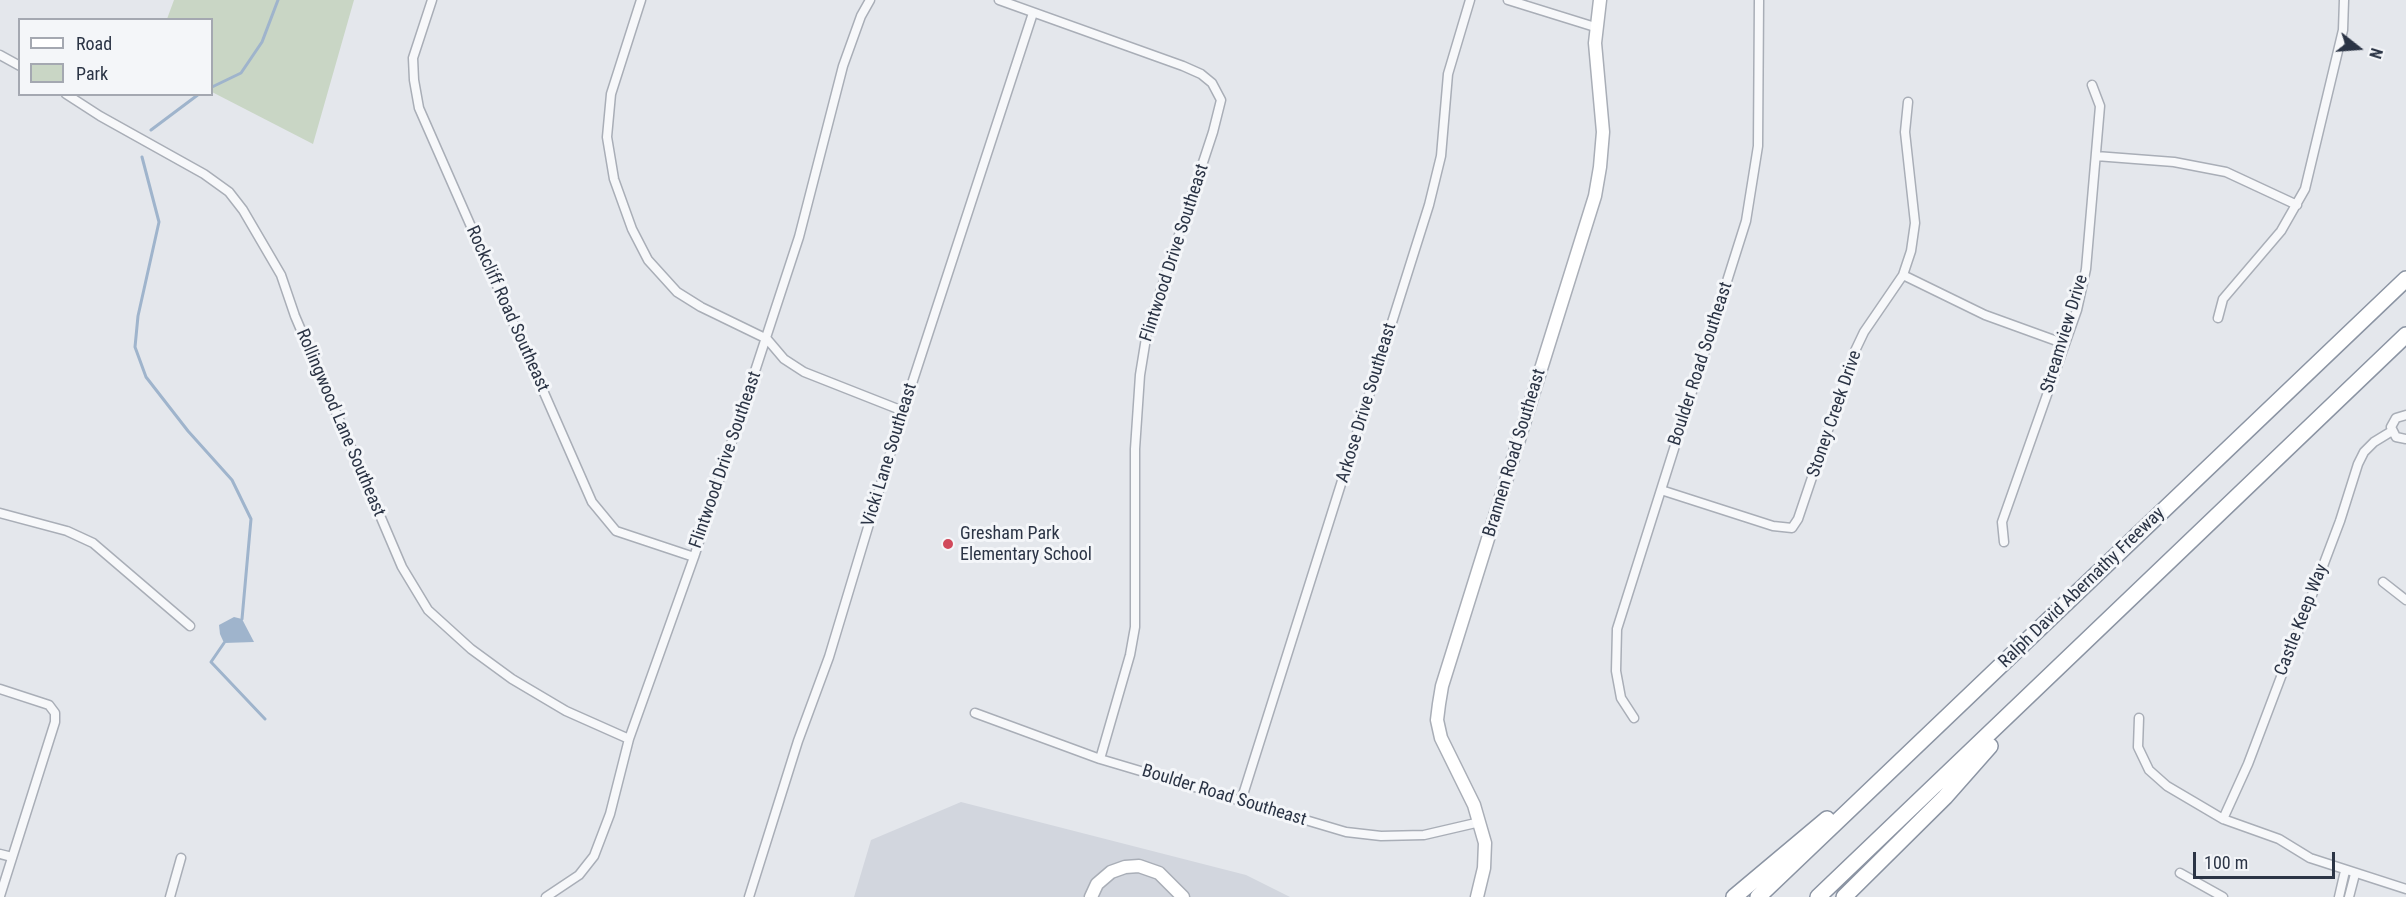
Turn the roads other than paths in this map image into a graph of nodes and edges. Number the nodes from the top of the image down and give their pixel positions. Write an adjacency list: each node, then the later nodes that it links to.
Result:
1 (432, 0): 32 (street, Rockcliff Road Southeast)
2 (641, 0): 23 (street)
3 (870, 0): 23 (street, Flintwood Drive Southeast)
4 (999, 0): 10 (street, Flintwood Drive Southeast)
5 (1470, 0): 44 (street, Arkose Drive Southeast)
6 (1508, 0): 11 (street)
7 (1600, 0): 11 (street, Brannen Road Southeast)
8 (1759, 0): 29 (street, Boulder Road Southeast)
9 (2344, 0): 18 (street)
10 (1033, 13): 25 (street, Vicki Lane Southeast); 43 (street, Flintwood Drive Southeast)
11 (1595, 27): 46 (street, Brannen Road Southeast)
12 (0, 55): 13 (street)
13 (18, 65)
14 (2092, 85): 17 (street, Streamview Drive)
15 (69, 96): 42 (street, Rollingwood Lane Southeast)
16 (1908, 102): 19 (street, Stoney Creek Drive)
17 (2096, 156): 18 (street); 24 (street, Streamview Drive)
18 (2297, 205): 21 (street)
19 (1903, 274): 24 (street); 29 (street, Stoney Creek Drive)
20 (2406, 279): 39 (highway, Ralph David Abernathy Freeway)
21 (2218, 318)
22 (2406, 335): 36 (highway)
23 (766, 339): 25 (street); 32 (street, Flintwood Drive Southeast)
24 (2065, 344): 31 (street, Streamview Drive)
25 (903, 411): 57 (street, Vicki Lane Southeast)
26 (2406, 415): 27 (street, Castle Keep Way)
27 (2392, 431): 28 (street); 45 (street, Castle Keep Way)
28 (2406, 439)
29 (1661, 490): 40 (street, Boulder Road Southeast)
30 (0, 513): 35 (street)
31 (2004, 542)
32 (694, 557): 42 (street, Flintwood Drive Southeast)
33 (2383, 582): 34 (street)
34 (2406, 600)
35 (190, 626)
36 (2057, 670): 63 (highway); 64 (highway)
37 (0, 689): 48 (street)
38 (975, 713): 43 (street, Boulder Road Southeast)
39 (1948, 716): 61 (highway); 62 (highway, Ralph David Abernathy Freeway)
40 (1634, 718)
41 (2139, 718): 45 (street)
42 (629, 739): 56 (street, Flintwood Drive Southeast)
43 (1100, 759): 44 (street, Boulder Road Southeast)
44 (1241, 801): 46 (street, Boulder Road Southeast)
45 (2223, 819): 50 (street)
46 (1480, 822): 60 (street, Brannen Road Southeast)
47 (0, 854): 48 (street)
48 (12, 857): 54 (street)
49 (181, 858): 55 (street)
50 (2345, 871): 52 (street); 66 (street)
51 (2180, 873): 65 (street)
52 (2355, 874): 53 (street); 67 (street)
53 (2406, 889)
54 (0, 896)
55 (170, 897)
56 (546, 897)
57 (749, 897)
58 (1091, 897): 59 (street)
59 (1183, 897)
60 (1477, 897)
61 (1734, 897)
62 (1758, 897)
63 (1818, 897)
64 (1844, 897)
65 (2223, 897)
66 (2339, 897)
67 (2349, 897)

